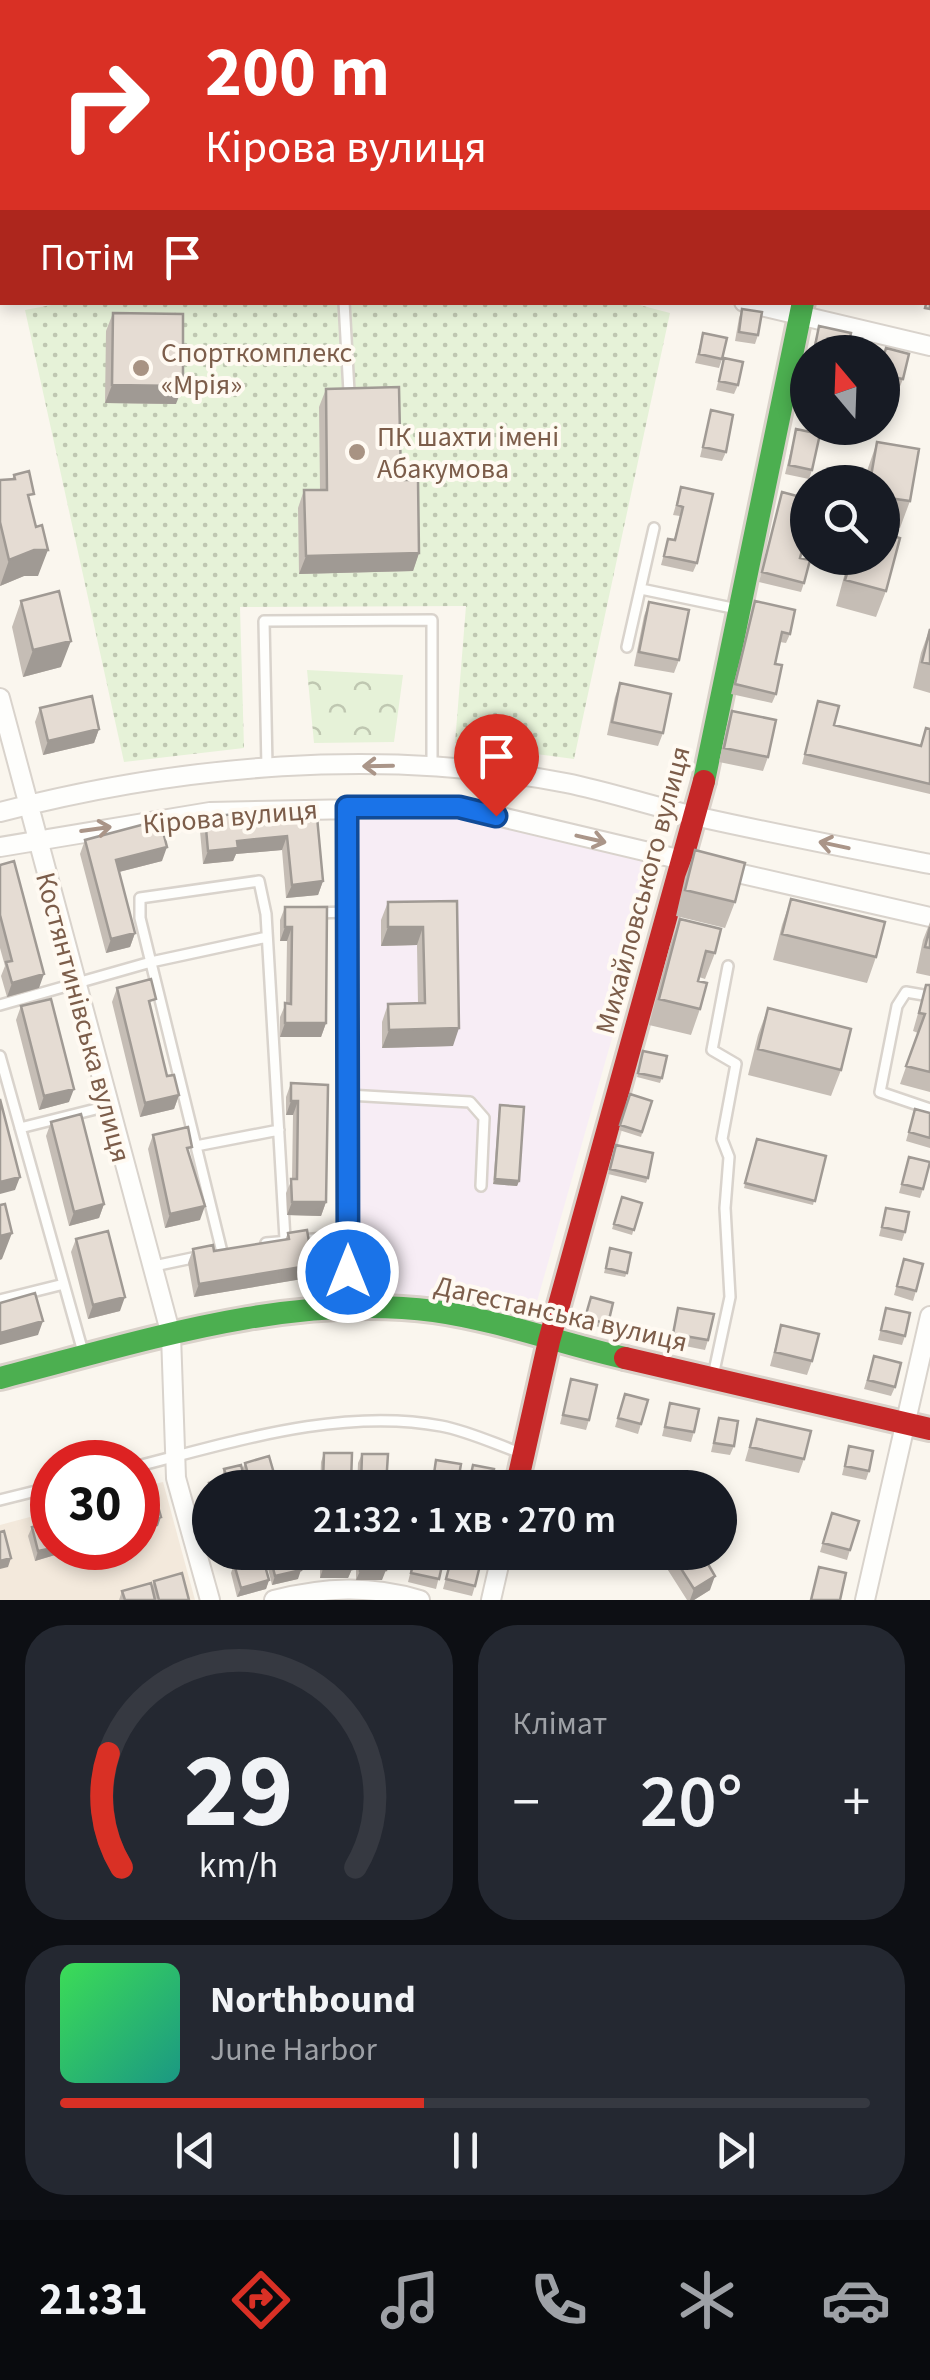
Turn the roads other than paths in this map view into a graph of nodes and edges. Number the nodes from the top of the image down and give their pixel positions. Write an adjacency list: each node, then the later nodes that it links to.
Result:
1 (344, 305): 5 (lane)
2 (773, 305): 3 (street)
3 (802, 308): 4 (street); 8 (street, Михайловського вулиця)
4 (930, 346)
5 (349, 392)
6 (654, 528): 7 (lane)
7 (640, 589): 8 (lane); 9 (lane)
8 (740, 610): 16 (street, Михайловського вулиця)
9 (627, 647)
10 (0, 698): 13 (street, Костянтинівська вулиця)
11 (432, 768): 12 (street, Кірова вулиця, one-way to 12); 12 (lane); 16 (street, Кірова вулиця)
12 (267, 770): 13 (street, Кірова вулиця)
13 (26, 805): 15 (street, Кірова вулиця); 17 (street, Костянтинівська вулиця)
14 (347, 807): 17 (street, Кірова вулиця, one-way to 14); 19 (street, Кірова вулиця, one-way to 19); 21 (street)
15 (0, 812)
16 (697, 816): 19 (street, Михайловського вулиця); 20 (street, Кірова вулиця, one-way to 16)
17 (34, 838): 18 (street, Кірова вулиця); 29 (street, Костянтинівська вулиця)
18 (0, 847)
19 (684, 861): 25 (street, Кірова вулиця); 51 (street, Михайловського вулиця)
20 (930, 864)
21 (348, 912): 22 (lane); 33 (street)
22 (299, 913)
23 (266, 914): 24 (lane); 26 (lane); 27 (lane)
24 (282, 914)
25 (930, 917)
26 (268, 937): 27 (lane); 37 (lane)
27 (150, 962): 29 (lane); 38 (lane)
28 (728, 966): 54 (lane)
29 (74, 982): 31 (lane); 34 (street, Костянтинівська вулиця)
30 (930, 996): 35 (lane)
31 (0, 1005)
32 (0, 1056): 36 (lane)
33 (348, 1095): 39 (lane); 40 (street)
34 (108, 1106): 36 (lane); 45 (street, Костянтинівська вулиця)
35 (930, 1108)
36 (20, 1128): 46 (lane)
37 (278, 1130): 38 (lane); 41 (lane)
38 (196, 1146): 44 (lane)
39 (481, 1186)
40 (348, 1236): 41 (lane); 48 (street)
41 (285, 1239): 42 (lane)
42 (253, 1246)
43 (238, 1249): 44 (lane)
44 (222, 1252): 45 (lane)
45 (152, 1266): 50 (street, Костянтинівська вулиця)
46 (64, 1284): 47 (lane); 52 (lane)
47 (0, 1300)
48 (348, 1309): 50 (street, Дагестанська вулиця); 51 (street, Дагестанська вулиця)
49 (930, 1316): 55 (street)
50 (171, 1336): 52 (street, Дагестанська вулиця); 58 (street, Костянтинівська вулиця)
51 (549, 1342): 54 (street, Дагестанська вулиця); 57 (street, Михайловського вулиця)
52 (84, 1357): 53 (street, Дагестанська вулиця)
53 (0, 1378)
54 (712, 1379): 55 (street, Дагестанська вулиця)
55 (906, 1424): 56 (street, Дагестанська вулиця); 68 (street)
56 (930, 1430)
57 (524, 1454): 58 (lane); 60 (street, Михайловського вулиця)
58 (177, 1456): 59 (lane); 64 (street, Костянтинівська вулиця)
59 (160, 1460)
60 (520, 1470)
61 (30, 1492): 62 (lane)
62 (0, 1500)
63 (498, 1570): 67 (street)
64 (210, 1600)
65 (274, 1600): 66 (street)
66 (420, 1600)
67 (491, 1600)
68 (865, 1600)

